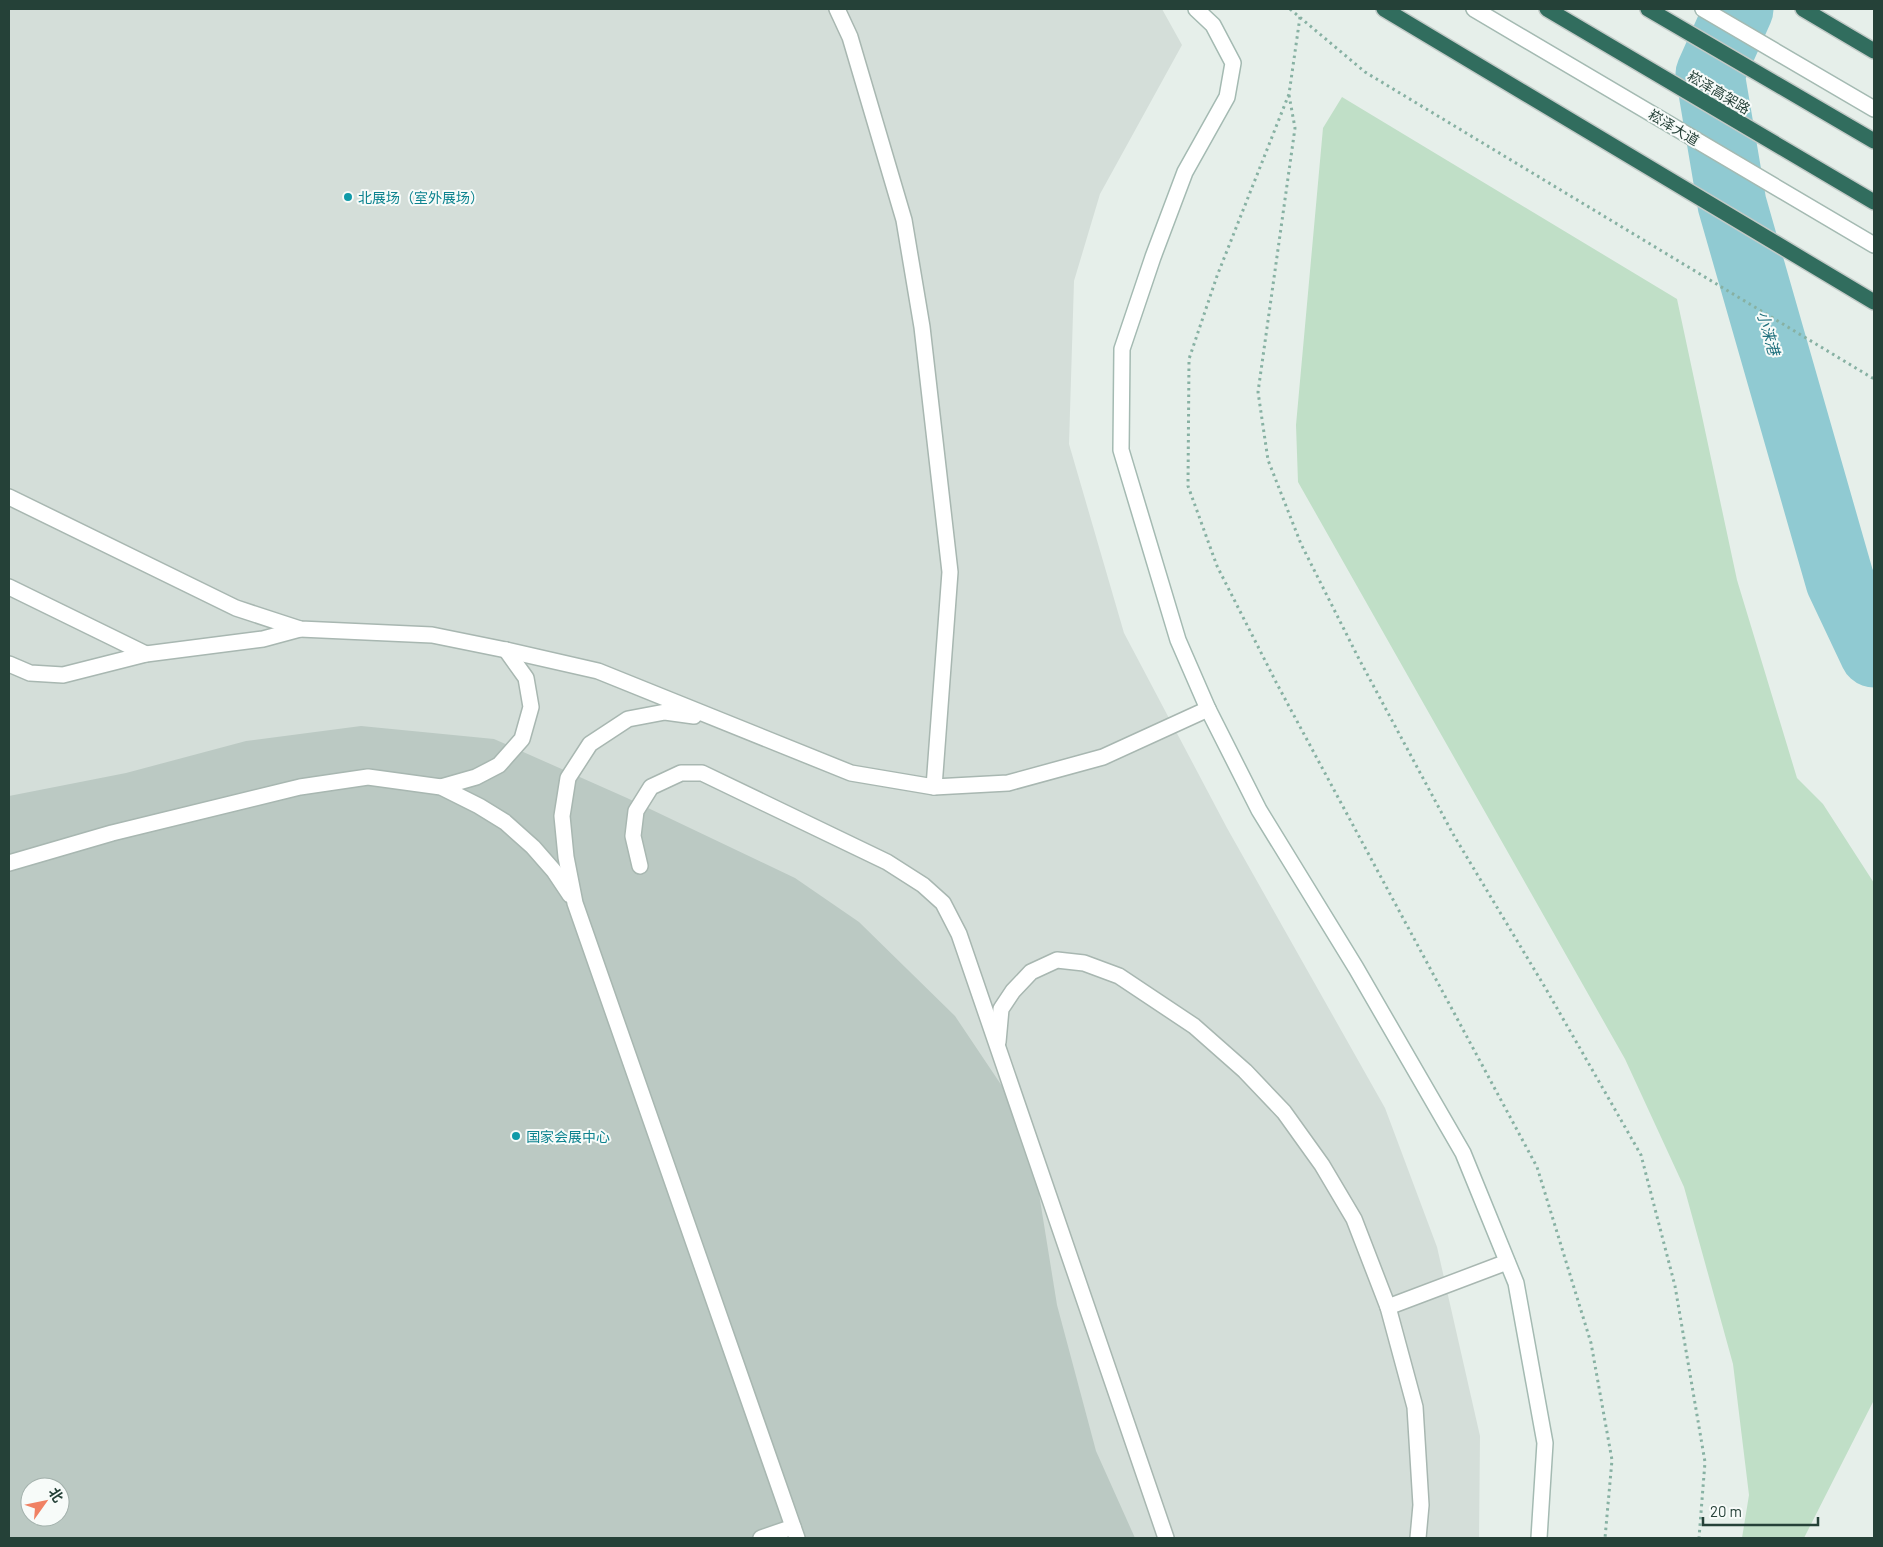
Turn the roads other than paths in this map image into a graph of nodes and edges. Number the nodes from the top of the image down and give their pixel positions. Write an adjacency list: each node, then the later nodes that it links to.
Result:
1 (837, 9): 24 (street)
2 (1196, 9): 21 (street)
3 (1384, 9): 14 (highway)
4 (1474, 9): 13 (street, 崧泽大道)
5 (1547, 9): 12 (highway, 崧泽高架路)
6 (1648, 9): 11 (highway)
7 (1703, 9): 10 (street)
8 (1803, 9): 9 (highway)
9 (1874, 51)
10 (1874, 109)
11 (1874, 140)
12 (1874, 202)
13 (1874, 245)
14 (1874, 302)
15 (9, 497): 17 (street)
16 (9, 588): 19 (street)
17 (300, 629): 18 (street); 19 (street)
18 (506, 650): 22 (street); 23 (street)
19 (146, 654): 20 (street)
20 (9, 664)
21 (1208, 709): 24 (street); 29 (street)
22 (720, 720): 24 (street); 27 (street)
23 (441, 787): 25 (street); 27 (street)
24 (934, 787)
25 (9, 863)
26 (640, 866): 28 (street)
27 (575, 902): 31 (street)
28 (997, 1048): 30 (street); 33 (street)
29 (1507, 1262): 30 (street); 35 (street)
30 (1388, 1307): 34 (street)
31 (795, 1533): 32 (street)
32 (761, 1538)
33 (1166, 1538)
34 (1418, 1538)
35 (1539, 1538)

